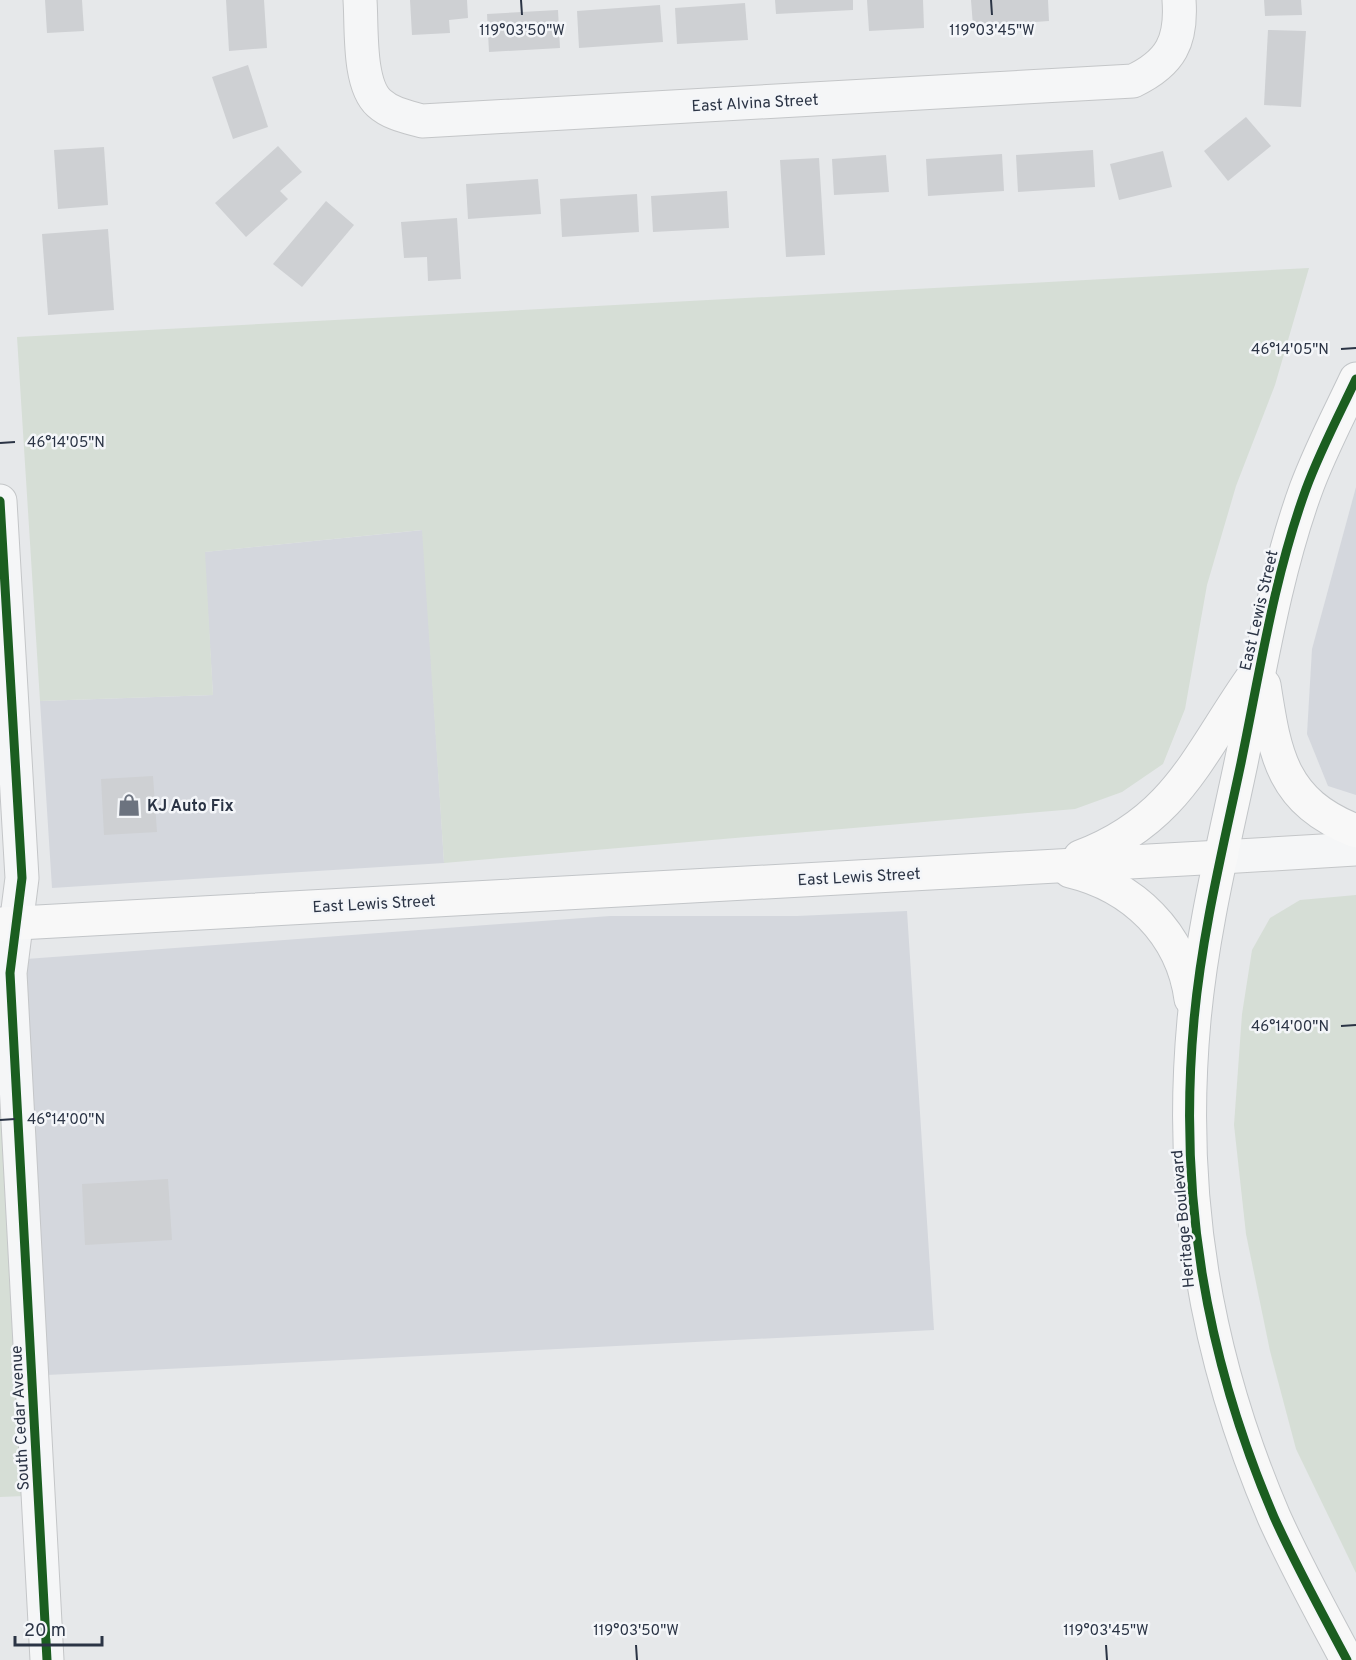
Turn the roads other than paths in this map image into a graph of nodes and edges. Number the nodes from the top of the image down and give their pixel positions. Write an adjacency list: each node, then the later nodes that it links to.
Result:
1 (360, 0): 2 (street, East Alvina Street)
2 (1179, 0)
3 (1356, 379): 5 (main road, East Lewis Street)
4 (0, 501): 10 (street, South Cedar Avenue)
5 (1261, 665): 6 (main road); 8 (main road, East Lewis Street); 9 (main road)
6 (1356, 831)
7 (1356, 849): 8 (street)
8 (1221, 857): 9 (main road, East Lewis Street); 11 (main road, Heritage Boulevard)
9 (1050, 866): 10 (main road, East Lewis Street); 11 (main road)
10 (8, 924): 12 (street, South Cedar Avenue)
11 (1194, 1018): 13 (main road, Heritage Boulevard)
12 (47, 1660)
13 (1347, 1660)

